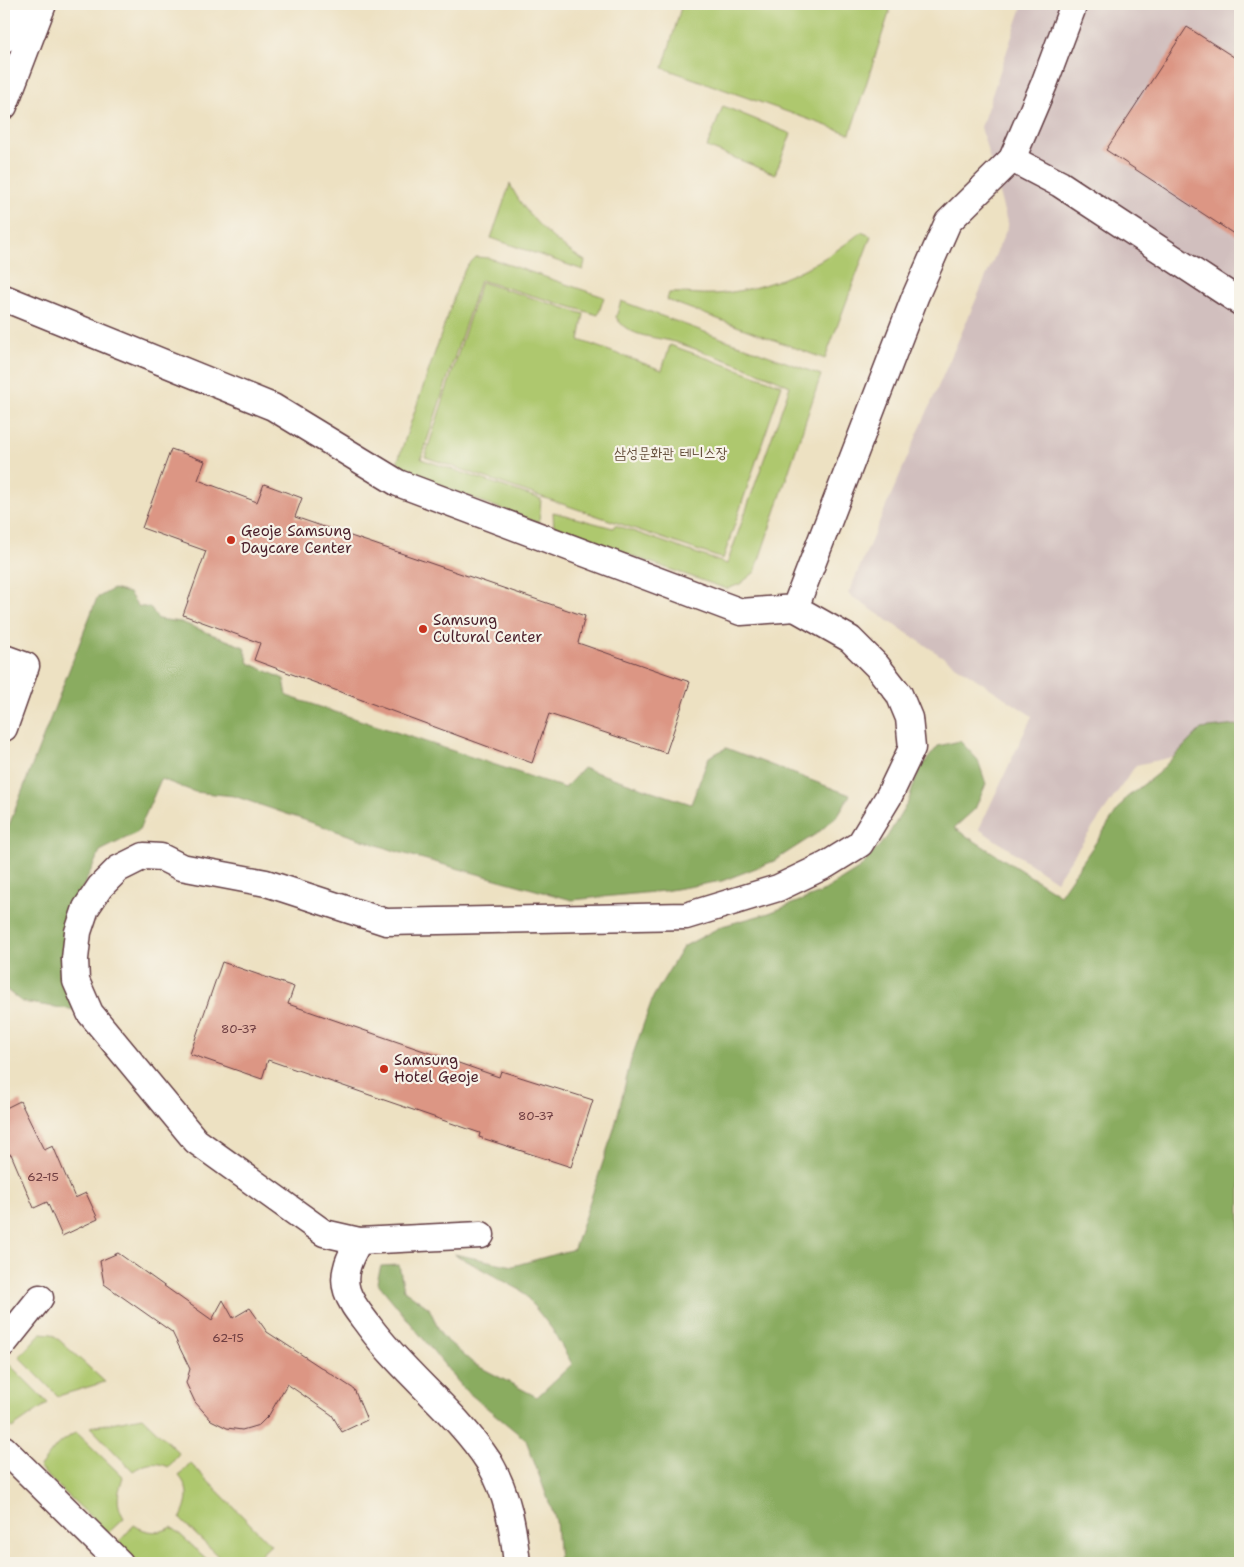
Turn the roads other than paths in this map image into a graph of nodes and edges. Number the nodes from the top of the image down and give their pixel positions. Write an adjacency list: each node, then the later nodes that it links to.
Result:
1 (18, 4): 4 (street)
2 (43, 4): 5 (street)
3 (1074, 4): 6 (street)
4 (4, 39)
5 (4, 106)
6 (1012, 159): 8 (street); 9 (street)
7 (4, 298): 9 (street)
8 (1240, 302)
9 (795, 608): 13 (street)
10 (14, 667): 11 (street)
11 (4, 728)
12 (482, 1235): 13 (street)
13 (359, 1240): 18 (street)
14 (40, 1298): 15 (street)
15 (4, 1342)
16 (4, 1450): 17 (street)
17 (120, 1563)
18 (517, 1563)

